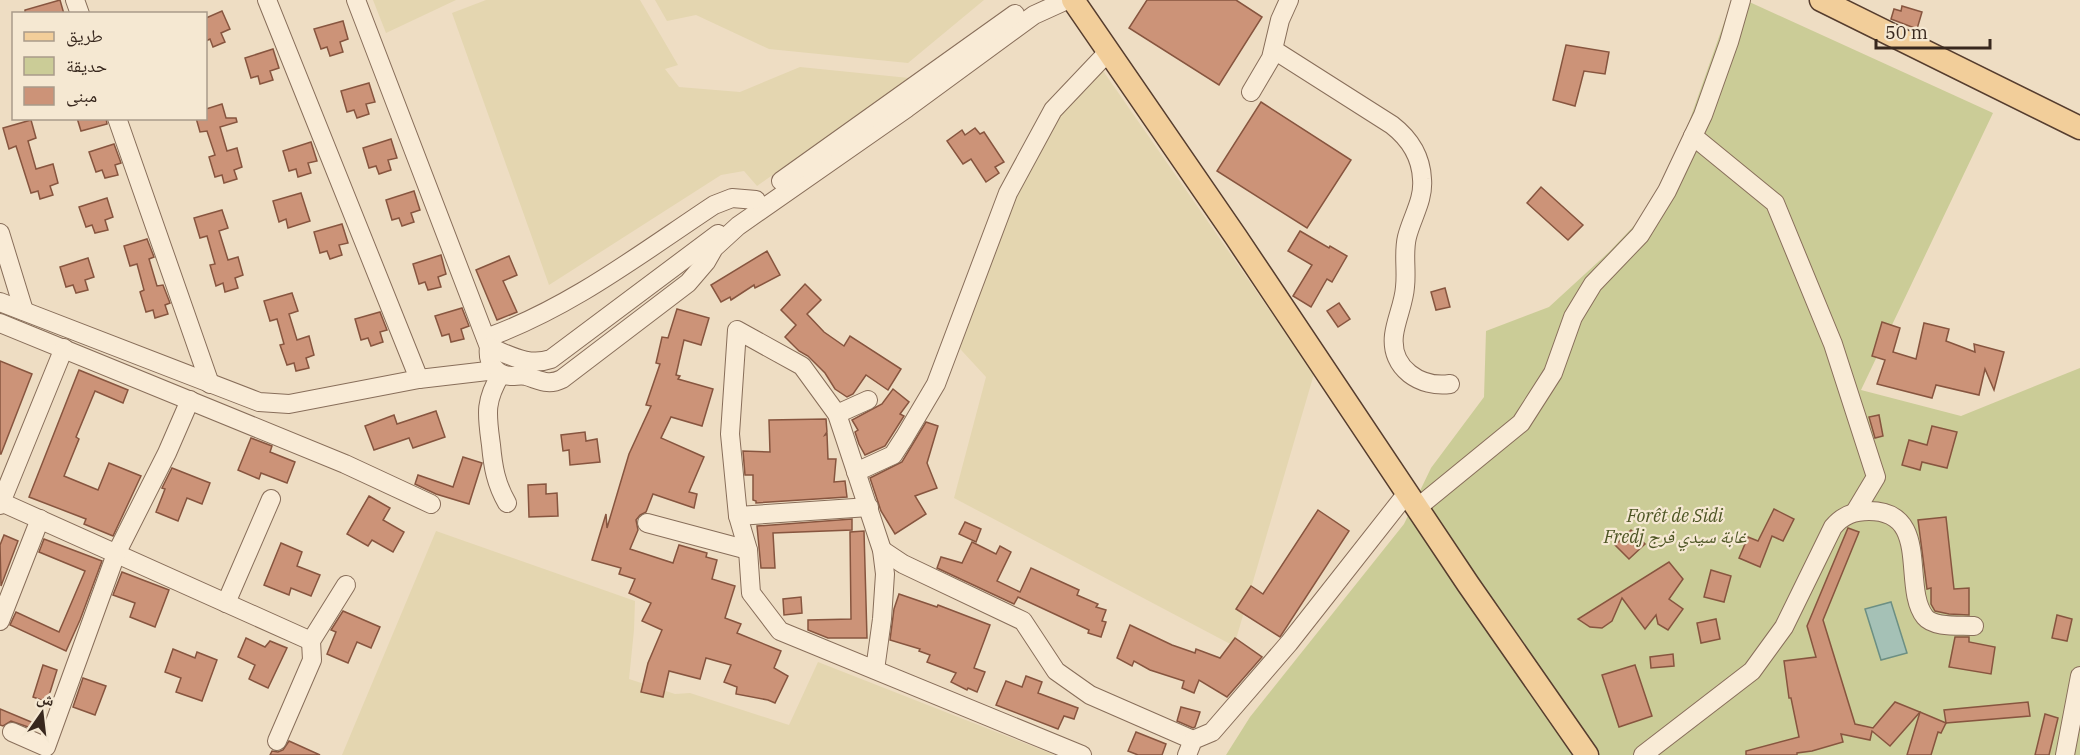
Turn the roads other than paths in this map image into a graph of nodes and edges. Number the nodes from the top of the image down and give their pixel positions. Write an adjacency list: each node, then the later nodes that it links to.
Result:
1 (267, 0): 25 (street)
2 (356, 0): 22 (street)
3 (1035, 0): 11 (street)
4 (1067, 0): 11 (street)
5 (1073, 0): 10 (main road)
6 (1289, 0): 9 (street)
7 (1742, 0): 16 (street)
8 (1821, 0): 15 (main road)
9 (1274, 50): 12 (street); 27 (street)
10 (1108, 52): 31 (street); 33 (main road)
11 (935, 79): 13 (street)
12 (1251, 92)
13 (903, 102): 17 (street); 24 (street)
14 (118, 120): 26 (street)
15 (2080, 128)
16 (1693, 136): 33 (street); 38 (street)
17 (756, 200): 22 (street); 22 (street)
18 (0, 233): 20 (street)
19 (0, 302): 20 (street)
20 (24, 311): 26 (street)
21 (0, 323): 23 (street)
22 (488, 342): 24 (street)
23 (64, 348): 28 (street); 34 (street)
24 (499, 372): 25 (street); 35 (street)
25 (419, 379): 26 (street)
26 (210, 384)
27 (1450, 384)
28 (190, 400): 36 (street); 44 (street)
29 (868, 400): 30 (street)
30 (837, 414): 31 (street); 39 (street)
31 (856, 472): 37 (street)
32 (271, 499): 46 (street)
33 (1412, 501): 54 (street); 56 (main road)
34 (1, 503): 40 (street)
35 (507, 503)
36 (431, 504)
37 (869, 507): 39 (street); 43 (street)
38 (1855, 512): 48 (street); 57 (street)
39 (738, 516): 42 (street)
40 (40, 519): 44 (street); 47 (street)
41 (647, 523): 42 (street)
42 (748, 550): 50 (street)
43 (882, 550): 50 (street); 54 (street)
44 (116, 554): 46 (street); 52 (street)
45 (346, 585): 49 (street)
46 (226, 603): 49 (street)
47 (0, 621)
48 (1974, 626)
49 (311, 641): 53 (street)
50 (875, 670): 55 (street)
51 (2080, 676): 58 (street)
52 (12, 732)
53 (277, 741)
54 (1190, 747)
55 (1082, 755)
56 (1587, 755)
57 (1642, 755)
58 (2065, 755)

